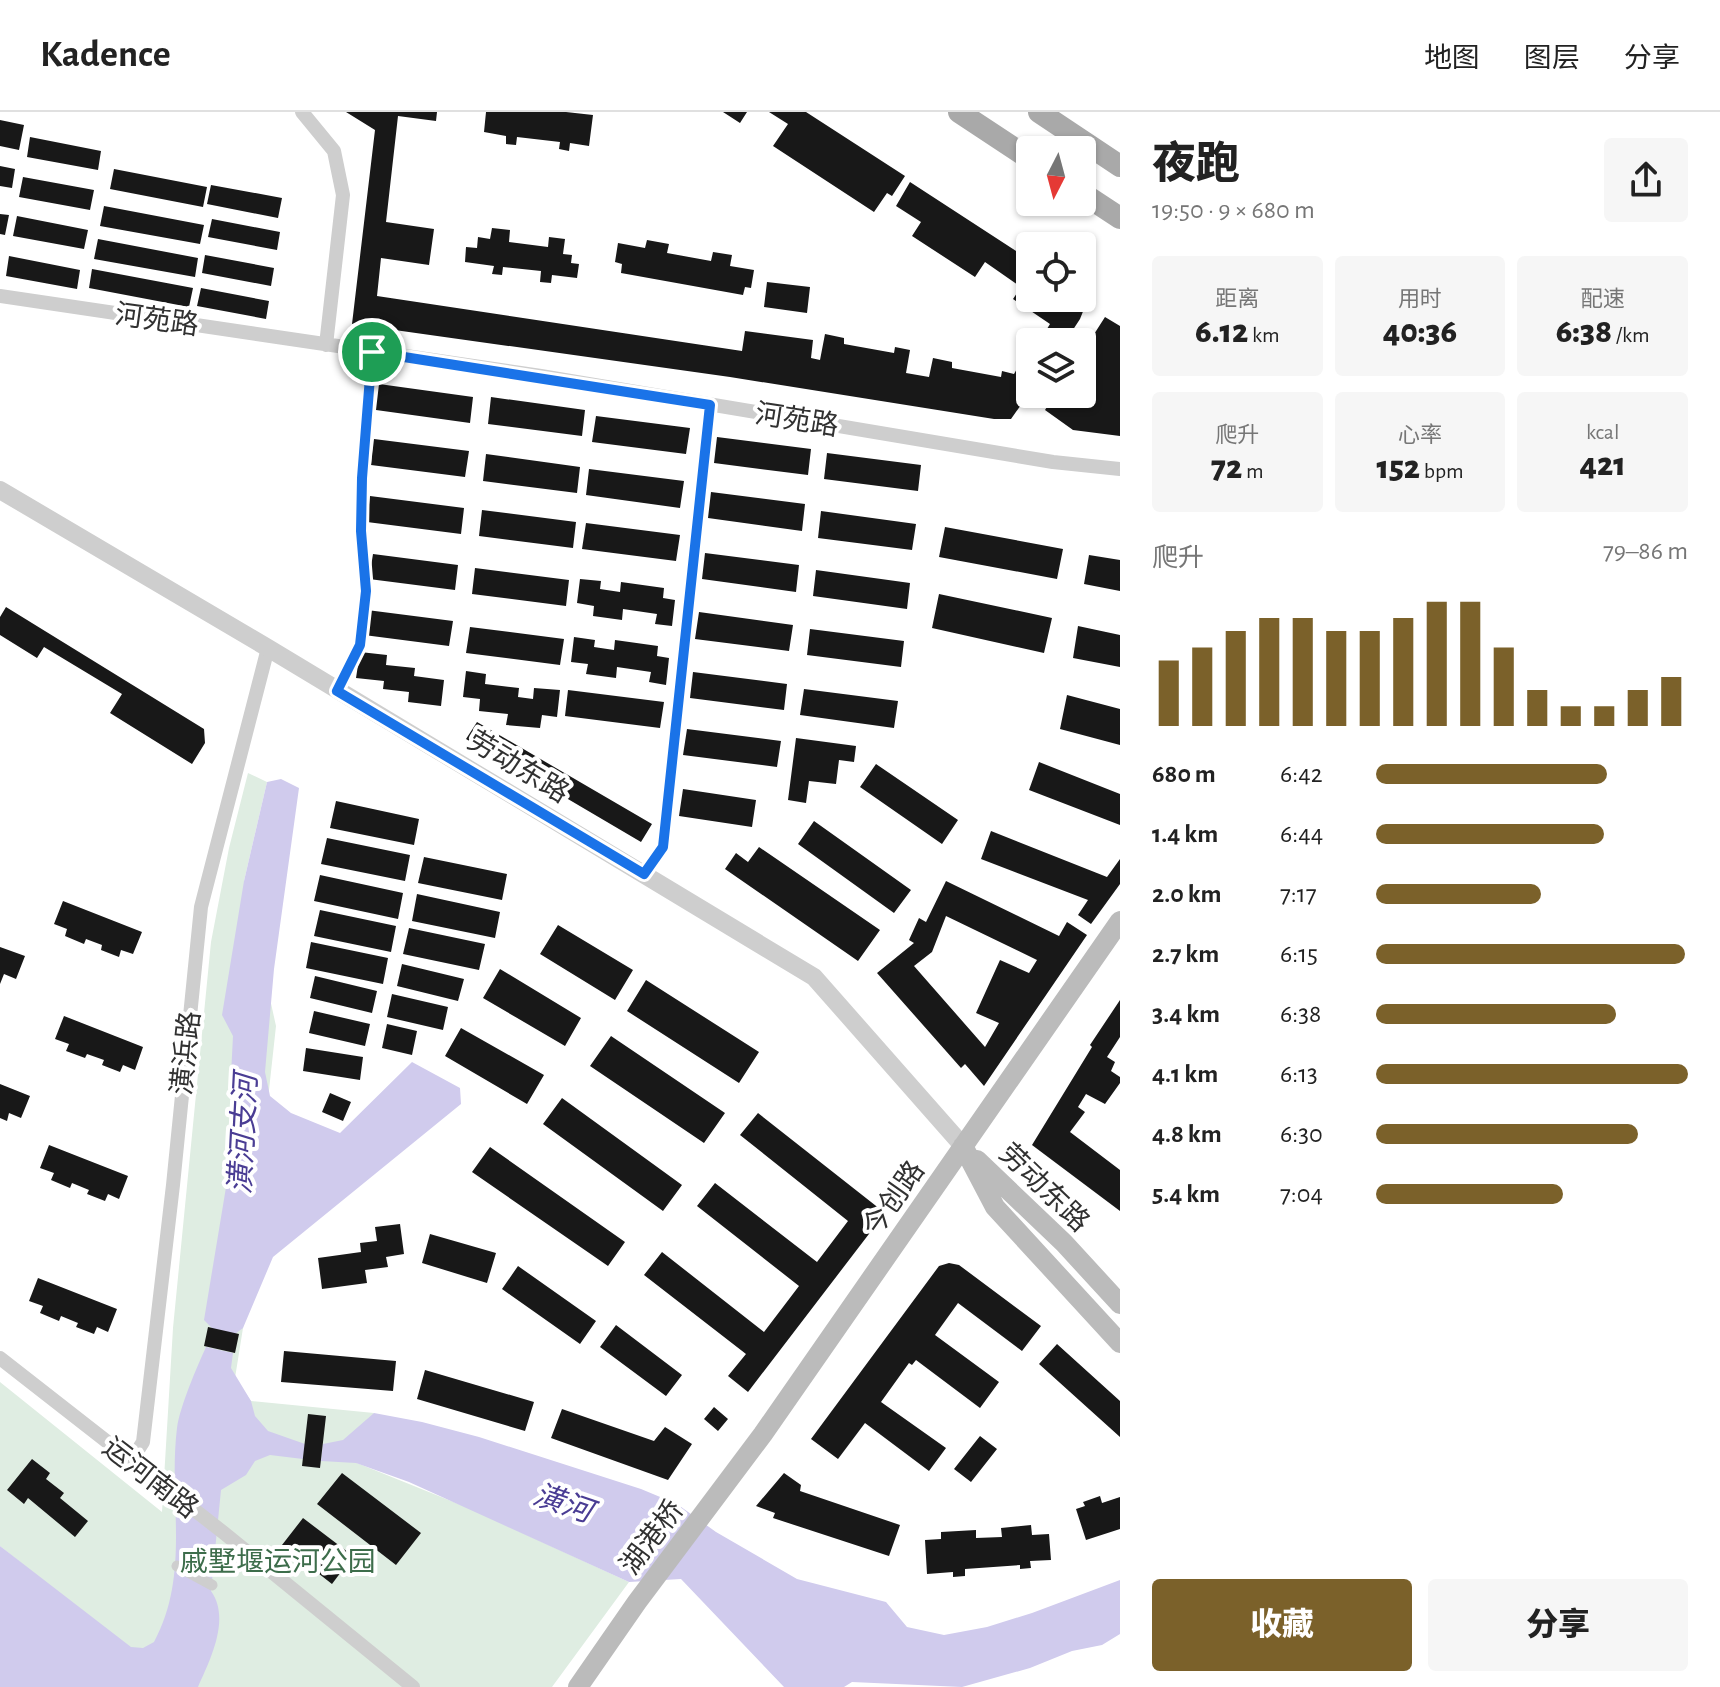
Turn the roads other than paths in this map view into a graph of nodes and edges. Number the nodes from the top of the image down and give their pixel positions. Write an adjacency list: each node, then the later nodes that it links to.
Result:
1 (302, 112): 9 (street)
2 (959, 112): 4 (main road)
3 (1039, 112): 5 (main road)
4 (1016, 150)
5 (1120, 166)
6 (1096, 202): 7 (main road)
7 (1120, 218)
8 (0, 296): 9 (street, 河苑路)
9 (326, 345): 10 (street, 河苑路)
10 (372, 352): 11 (street, 河苑路); 15 (street)
11 (710, 405): 12 (street, 河苑路); 16 (street)
12 (1120, 469)
13 (0, 490): 14 (street, 劳动东路)
14 (268, 648): 15 (street, 劳动东路); 22 (street, 潢浜路)
15 (337, 691): 16 (street, 劳动东路)
16 (644, 874): 18 (street, 劳动东路)
17 (1120, 921): 18 (main road, 今创路)
18 (963, 1146): 19 (main road, 劳动东路); 20 (main road, 劳动东路); 23 (main road, 今创路)
19 (1118, 1297)
20 (1120, 1343)
21 (0, 1358): 22 (street, 运河南路)
22 (131, 1461): 26 (street, 运河南路)
23 (709, 1506): 27 (main road, 湖港桥)
24 (177, 1566): 25 (street)
25 (212, 1585)
26 (413, 1687)
27 (578, 1687)

